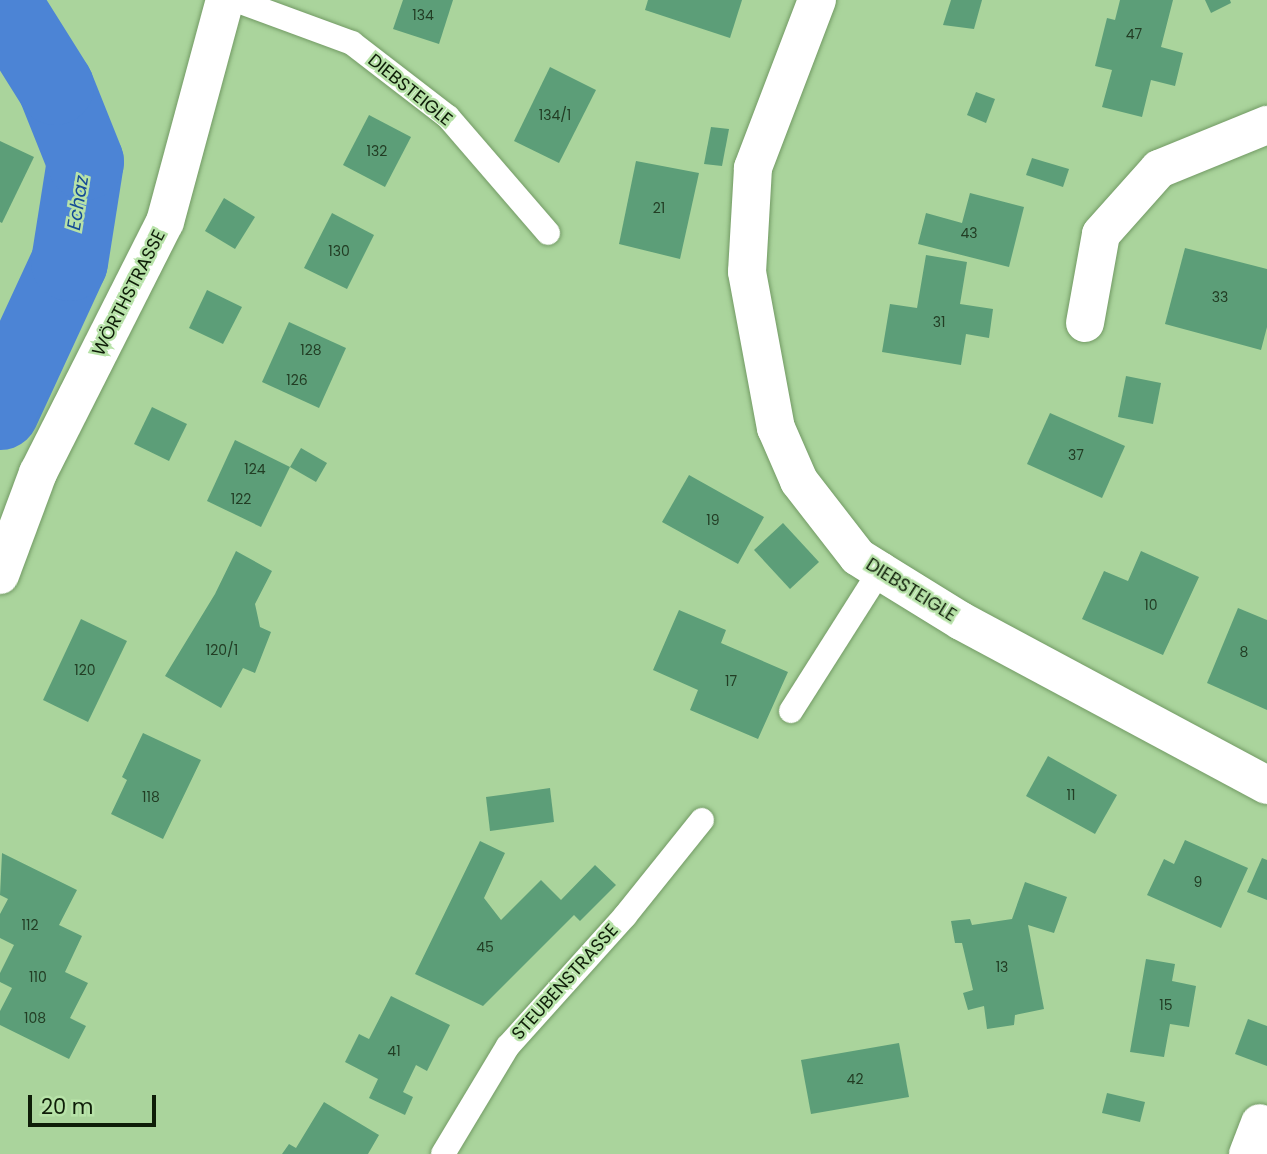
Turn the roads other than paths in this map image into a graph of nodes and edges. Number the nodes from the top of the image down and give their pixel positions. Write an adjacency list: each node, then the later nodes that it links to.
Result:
1 (225, 0): 8 (street, WÖRTHSTRASSE)
2 (235, 0): 5 (lane, DIEBSTEIGLE)
3 (819, 1): 7 (street, DIEBSTEIGLE)
4 (1267, 125): 6 (street)
5 (548, 233)
6 (1085, 323)
7 (880, 571): 9 (lane); 10 (street, DIEBSTEIGLE)
8 (0, 575)
9 (791, 711)
10 (1267, 785)
11 (702, 820): 12 (lane, STEUBENSTRASSE)
12 (443, 1154)

